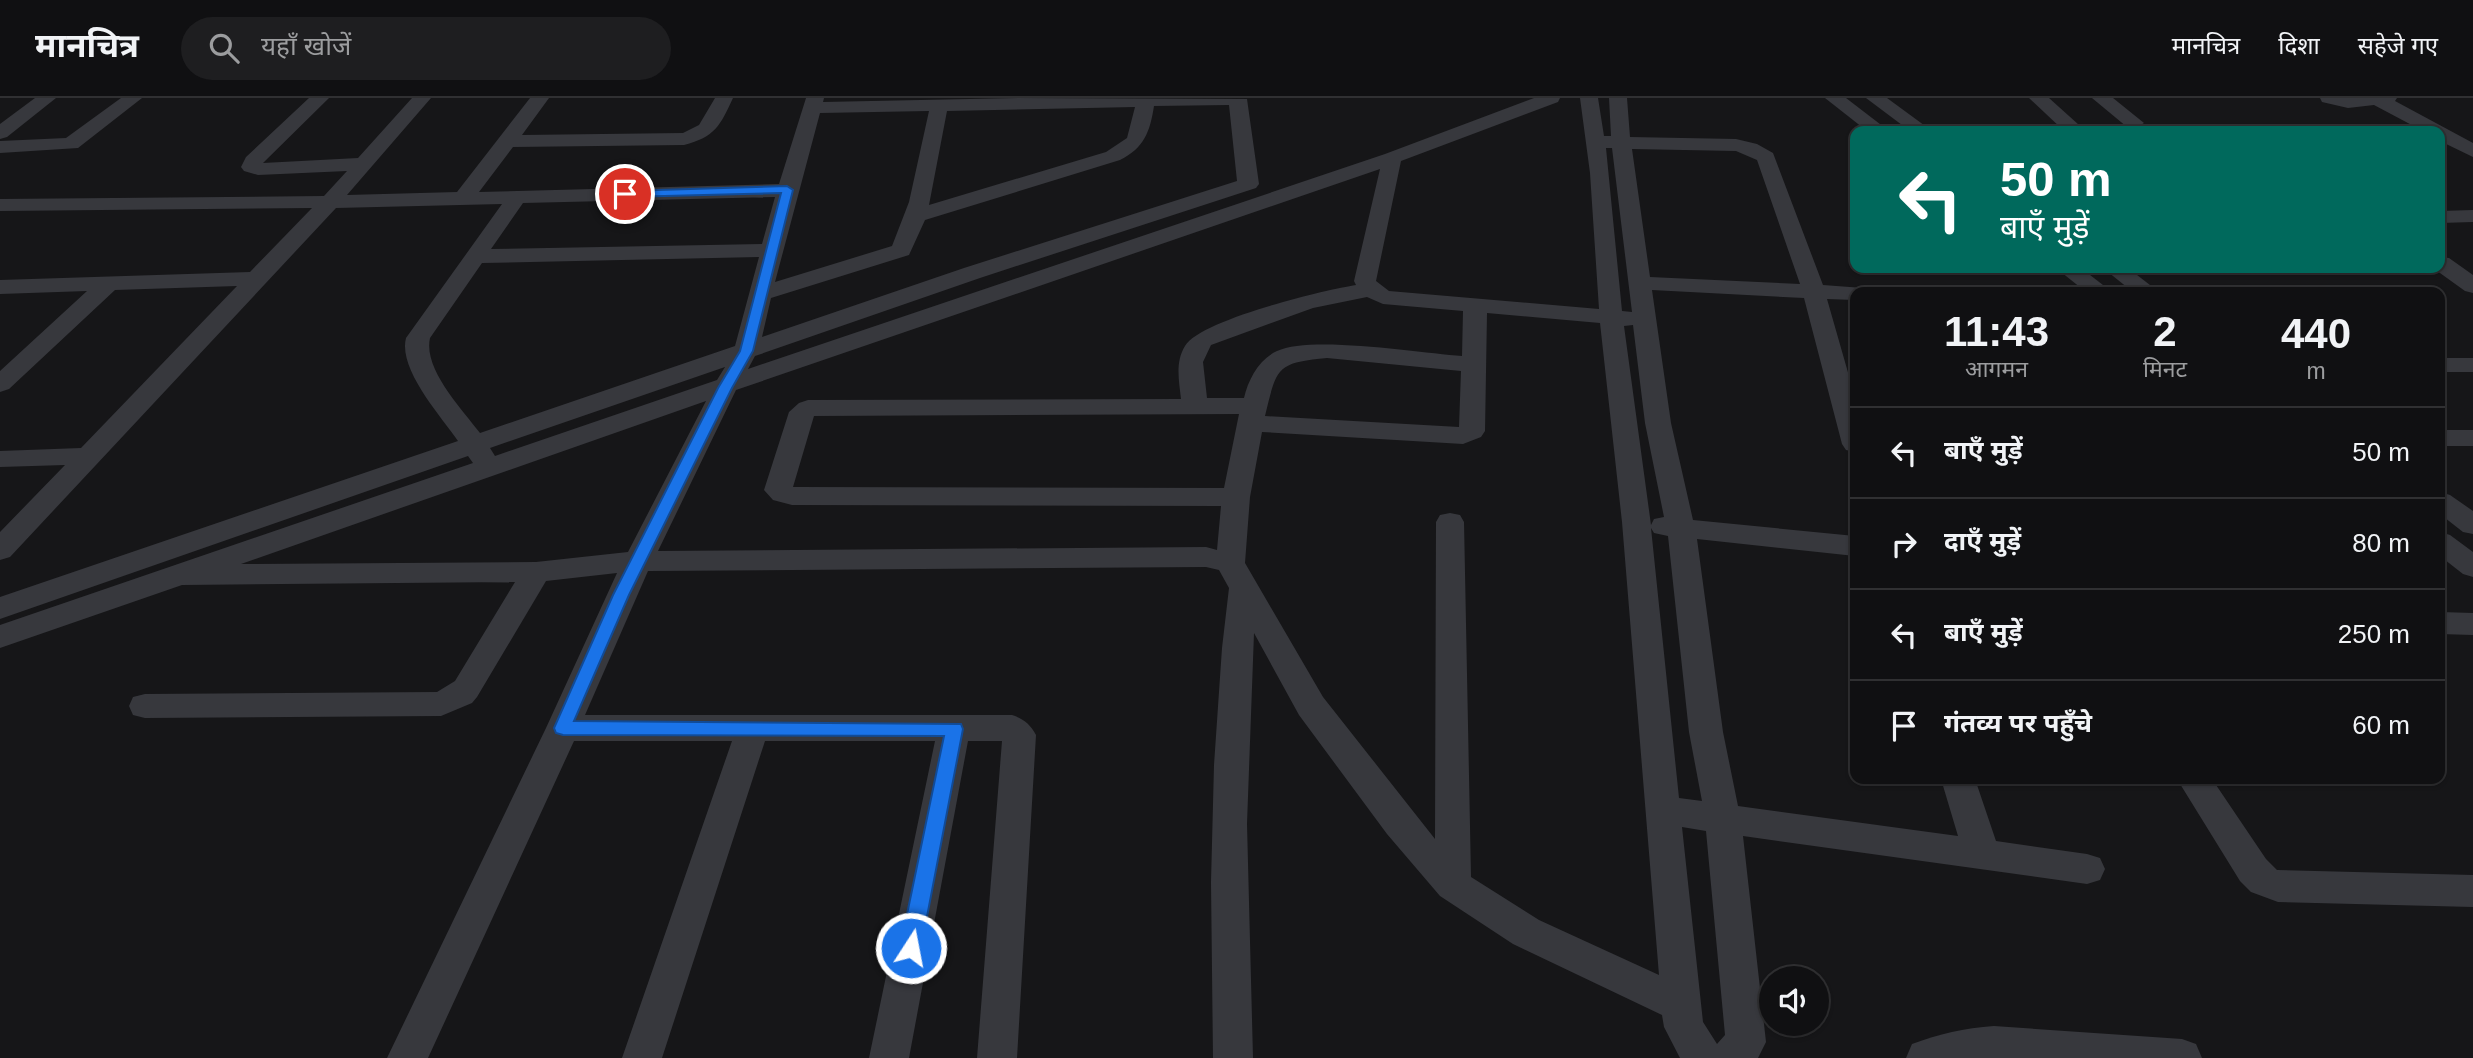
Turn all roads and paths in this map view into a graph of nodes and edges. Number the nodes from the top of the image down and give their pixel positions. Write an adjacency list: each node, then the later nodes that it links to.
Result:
1 (47, 98): 26 (street)
2 (133, 98): 30 (street)
3 (320, 98): 33 (street)
4 (422, 98): 33 (street)
5 (540, 98): 28 (street)
6 (724, 98): 28 (street)
7 (1241, 98): 18 (street); 34 (street)
8 (1507, 98): 34 (street)
9 (1551, 98): 32 (street)
10 (1589, 98): 29 (street)
11 (1618, 98): 29 (street)
12 (1834, 98): 23 (street)
13 (1875, 98): 24 (street)
14 (2038, 98): 22 (street)
15 (2101, 98): 21 (street)
16 (2329, 98): 17 (street)
17 (2383, 98): 25 (street)
18 (1145, 102): 20 (street); 40 (street)
19 (813, 103): 20 (street); 35 (street)
20 (939, 106): 40 (street)
21 (2134, 123)
22 (2069, 125)
23 (1872, 126)
24 (1915, 126)
25 (2428, 126)
26 (0, 132)
27 (2445, 136): 31 (street)
28 (509, 141): 37 (street)
29 (1608, 143): 49 (street); 56 (street); 60 (street)
30 (0, 147)
31 (2473, 151)
32 (1392, 158): 55 (street); 68 (street)
33 (364, 164): 38 (street)
34 (1248, 184): 62 (street)
35 (787, 190): 36 (street); 43 (street)
36 (517, 197): 37 (street); 44 (street)
37 (463, 199): 38 (street)
38 (330, 202): 39 (street); 48 (street)
39 (0, 205)
40 (915, 216): 58 (street)
41 (2473, 216): 42 (street)
42 (2445, 217)
43 (772, 250): 44 (street); 58 (street)
44 (476, 256): 74 (street)
45 (2445, 266): 51 (street)
46 (2074, 273): 53 (street)
47 (2121, 273): 54 (street)
48 (258, 279): 50 (street); 75 (street)
49 (1641, 283): 56 (street); 61 (street)
50 (108, 284): 52 (street); 63 (street)
51 (2473, 286)
52 (0, 287)
53 (2093, 287)
54 (2140, 287)
55 (1371, 290): 59 (street); 69 (street)
56 (1814, 292): 57 (street); 71 (street)
57 (1850, 293)
58 (761, 294): 62 (street)
59 (1475, 307): 60 (street); 64 (street)
60 (1611, 318): 61 (street); 81 (street)
61 (1646, 320): 83 (street)
62 (746, 351): 68 (street); 74 (street)
63 (12, 362): 67 (street)
64 (1473, 365): 70 (street); 70 (street)
65 (2445, 365): 66 (street)
66 (2473, 365)
67 (0, 384)
68 (725, 388): 77 (street); 87 (street)
69 (1195, 406): 70 (street); 78 (street)
70 (1252, 414): 78 (street)
71 (1850, 425)
72 (2445, 438): 73 (street)
73 (2473, 438)
74 (475, 444): 77 (street); 92 (street)
75 (92, 456): 76 (street); 86 (street)
76 (0, 459)
77 (489, 468): 90 (street)
78 (1236, 497): 91 (street)
79 (2445, 505): 82 (street)
80 (1450, 522): 106 (street)
81 (1636, 522): 83 (street); 102 (street)
82 (2473, 525)
83 (1681, 527): 84 (street); 103 (street)
84 (1850, 545)
85 (2445, 546): 88 (street)
86 (0, 550)
87 (638, 561): 89 (street); 91 (street); 98 (street)
88 (2473, 567)
89 (536, 572): 90 (street); 96 (street)
90 (174, 575): 95 (street)
91 (1237, 576): 106 (street); 113 (street)
92 (0, 608)
93 (2445, 623): 94 (street)
94 (2473, 624)
95 (0, 637)
96 (145, 706)
97 (753, 727): 98 (street); 99 (street); 110 (street)
98 (563, 728): 109 (street)
99 (954, 729): 111 (street); 112 (street)
100 (1960, 784): 104 (street)
101 (2197, 784): 107 (street)
102 (1661, 810): 103 (street); 108 (street)
103 (1723, 820): 104 (street); 115 (street)
104 (1982, 855): 105 (street)
105 (2087, 869)
106 (1453, 885): 108 (street)
107 (2473, 891)
108 (1681, 1004): 114 (street)
109 (407, 1058)
110 (642, 1058)
111 (888, 1058)
112 (997, 1058)
113 (1233, 1058)
114 (1703, 1058)
115 (1731, 1058)
116 (1926, 1058): 117 (street)
117 (2171, 1058): 118 (street)
118 (2182, 1058)

